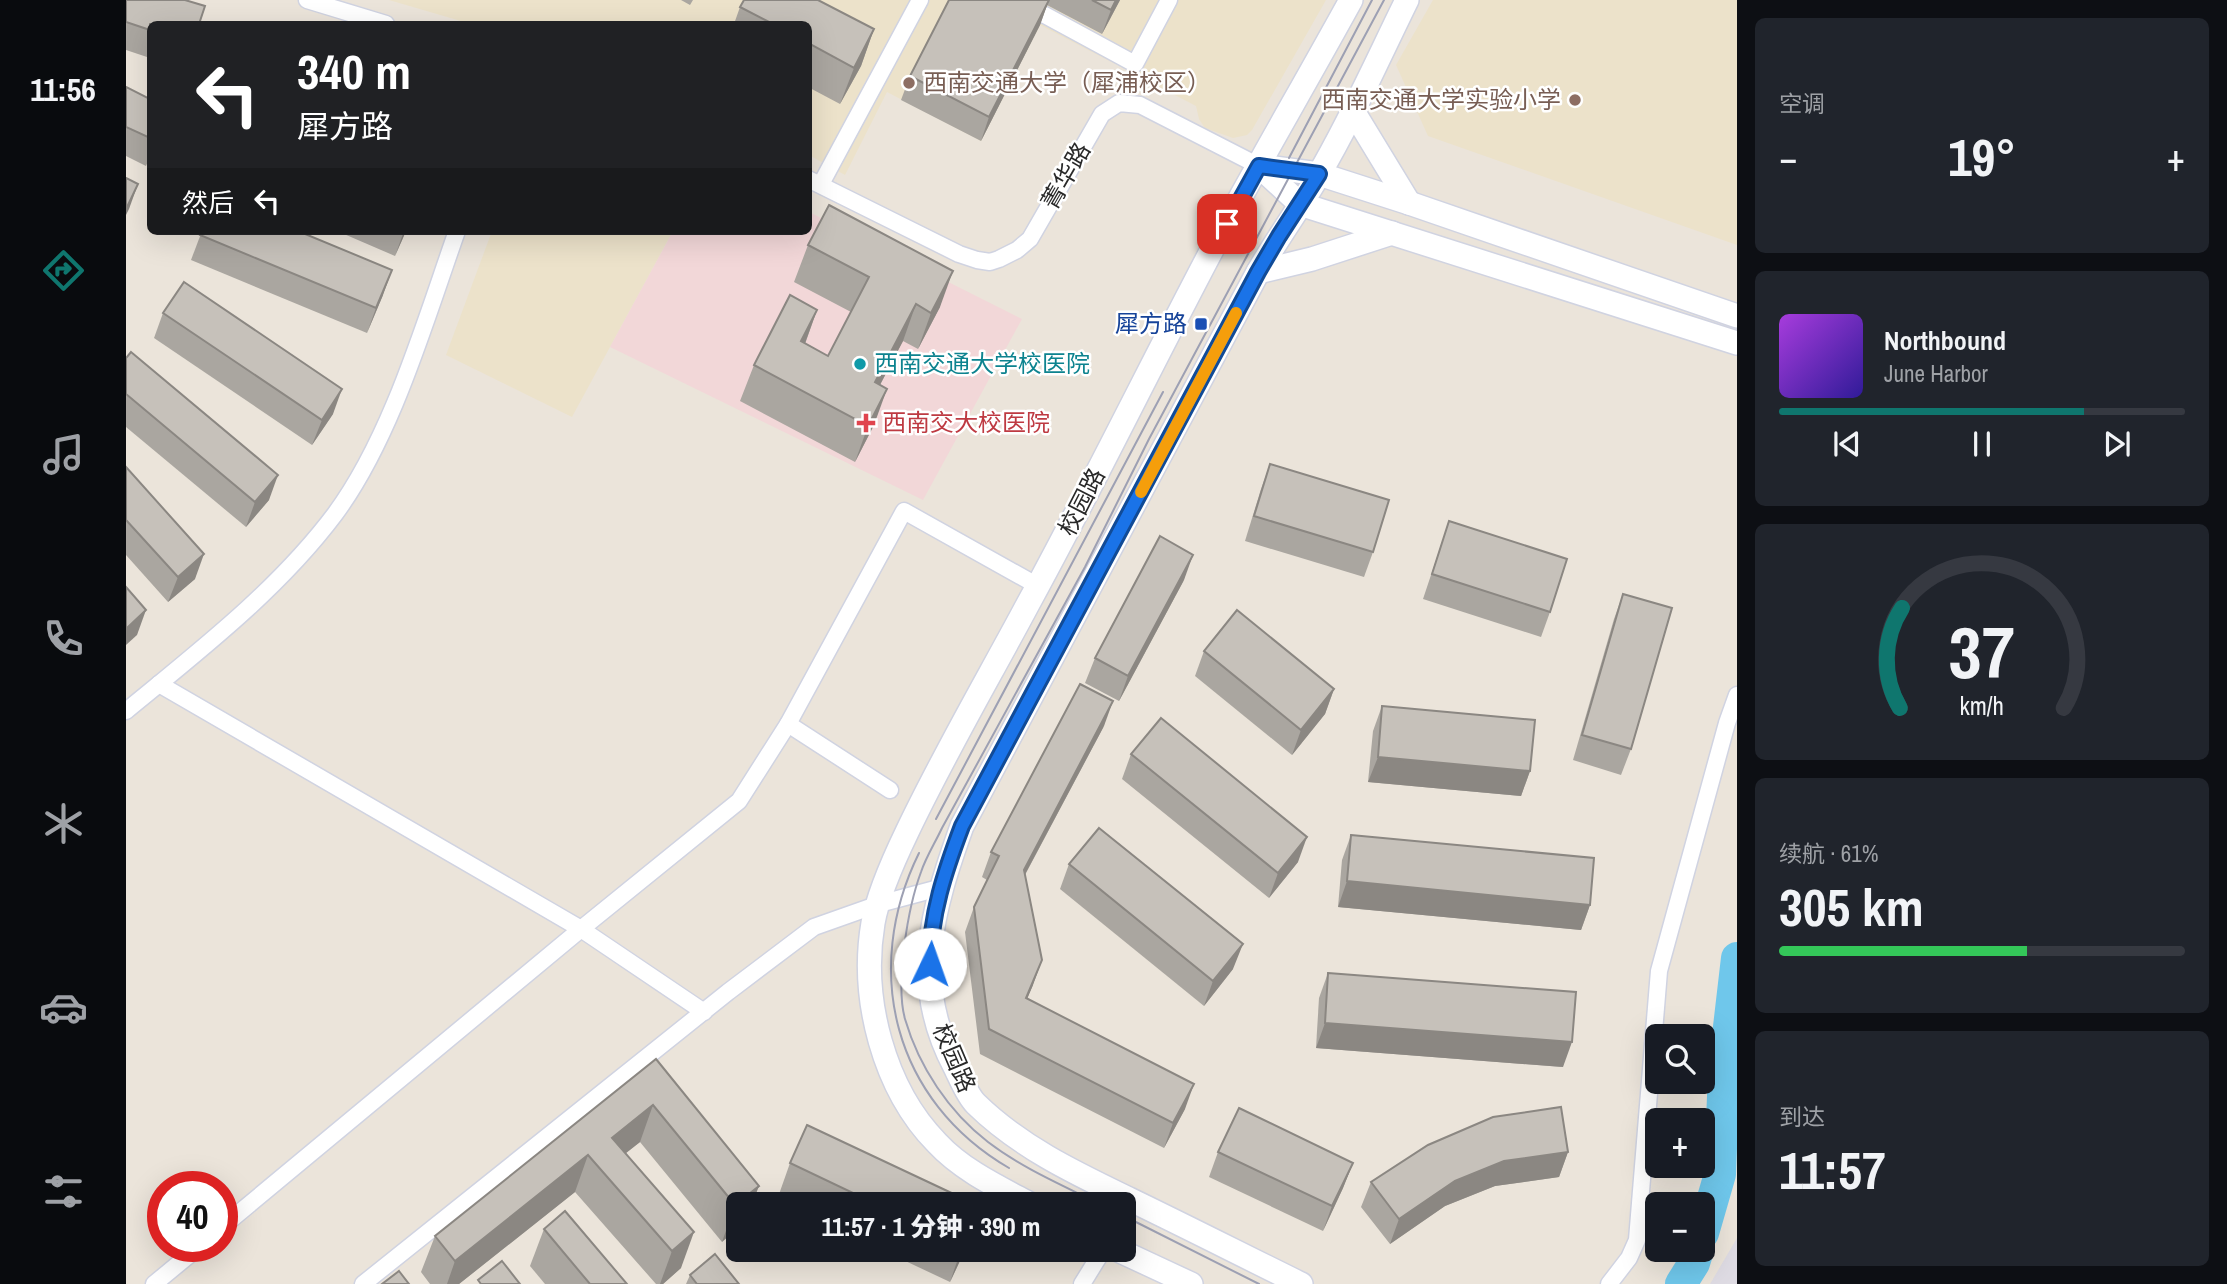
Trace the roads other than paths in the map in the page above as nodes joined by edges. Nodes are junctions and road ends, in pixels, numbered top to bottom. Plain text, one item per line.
1 (307, 0) edge
2 (920, 0) edge
3 (1017, 0) edge
4 (1169, 0) edge
5 (1351, 0) edge
6 (1407, 0) edge
7 (354, 6) edge
8 (1048, 7) edge
9 (381, 21) edge
10 (1353, 111) junction
11 (1259, 166) junction
12 (1319, 174) junction
13 (815, 182) edge
14 (1409, 203) junction
15 (1300, 204) junction
16 (1392, 233) junction
17 (456, 235) edge
18 (1258, 272) junction
19 (1737, 316) edge
20 (1737, 342) edge
21 (1038, 586) junction
22 (159, 684) junction
23 (1737, 695) edge
24 (126, 711) edge
25 (788, 724) junction
26 (890, 790) dead end
27 (940, 888) junction
28 (879, 904) junction
29 (581, 929) junction
30 (705, 1012) junction
31 (1007, 1192) edge
32 (1105, 1192) edge
33 (1136, 1210) edge
34 (238, 1214) edge
35 (1136, 1258) edge
36 (181, 1262) edge
37 (1096, 1262) edge
38 (154, 1284) edge
39 (363, 1284) edge
40 (1082, 1284) edge
41 (1191, 1284) edge
42 (1301, 1284) edge
43 (1609, 1284) edge

1 - 7 street
2 - 13 street
3 - 8 street
4 - 8 street
5 - 11 street, 校园路
6 - 10 street, 校园路
7 - 9 street
10 - 12 street, 校园路
10 - 14 street
11 - 12 street
11 - 13 street, 菁华路
11 - 15 street
11 - 21 street, 校园路
12 - 14 street
12 - 15 street, 校园路
14 - 19 street
15 - 16 street
15 - 18 street, 校园路
16 - 18 street
16 - 20 street
17 - 22 street
18 - 27 street, 校园路
21 - 25 street
21 - 28 street, 校园路
22 - 24 street
22 - 29 street
23 - 43 street
25 - 26 street
25 - 29 street
27 - 28 street
27 - 32 street, 校园路
28 - 30 street
28 - 31 street, 校园路
29 - 30 street
29 - 34 street
30 - 39 street
33 - 42 street, 校园路
35 - 41 street
36 - 38 street
37 - 40 street

